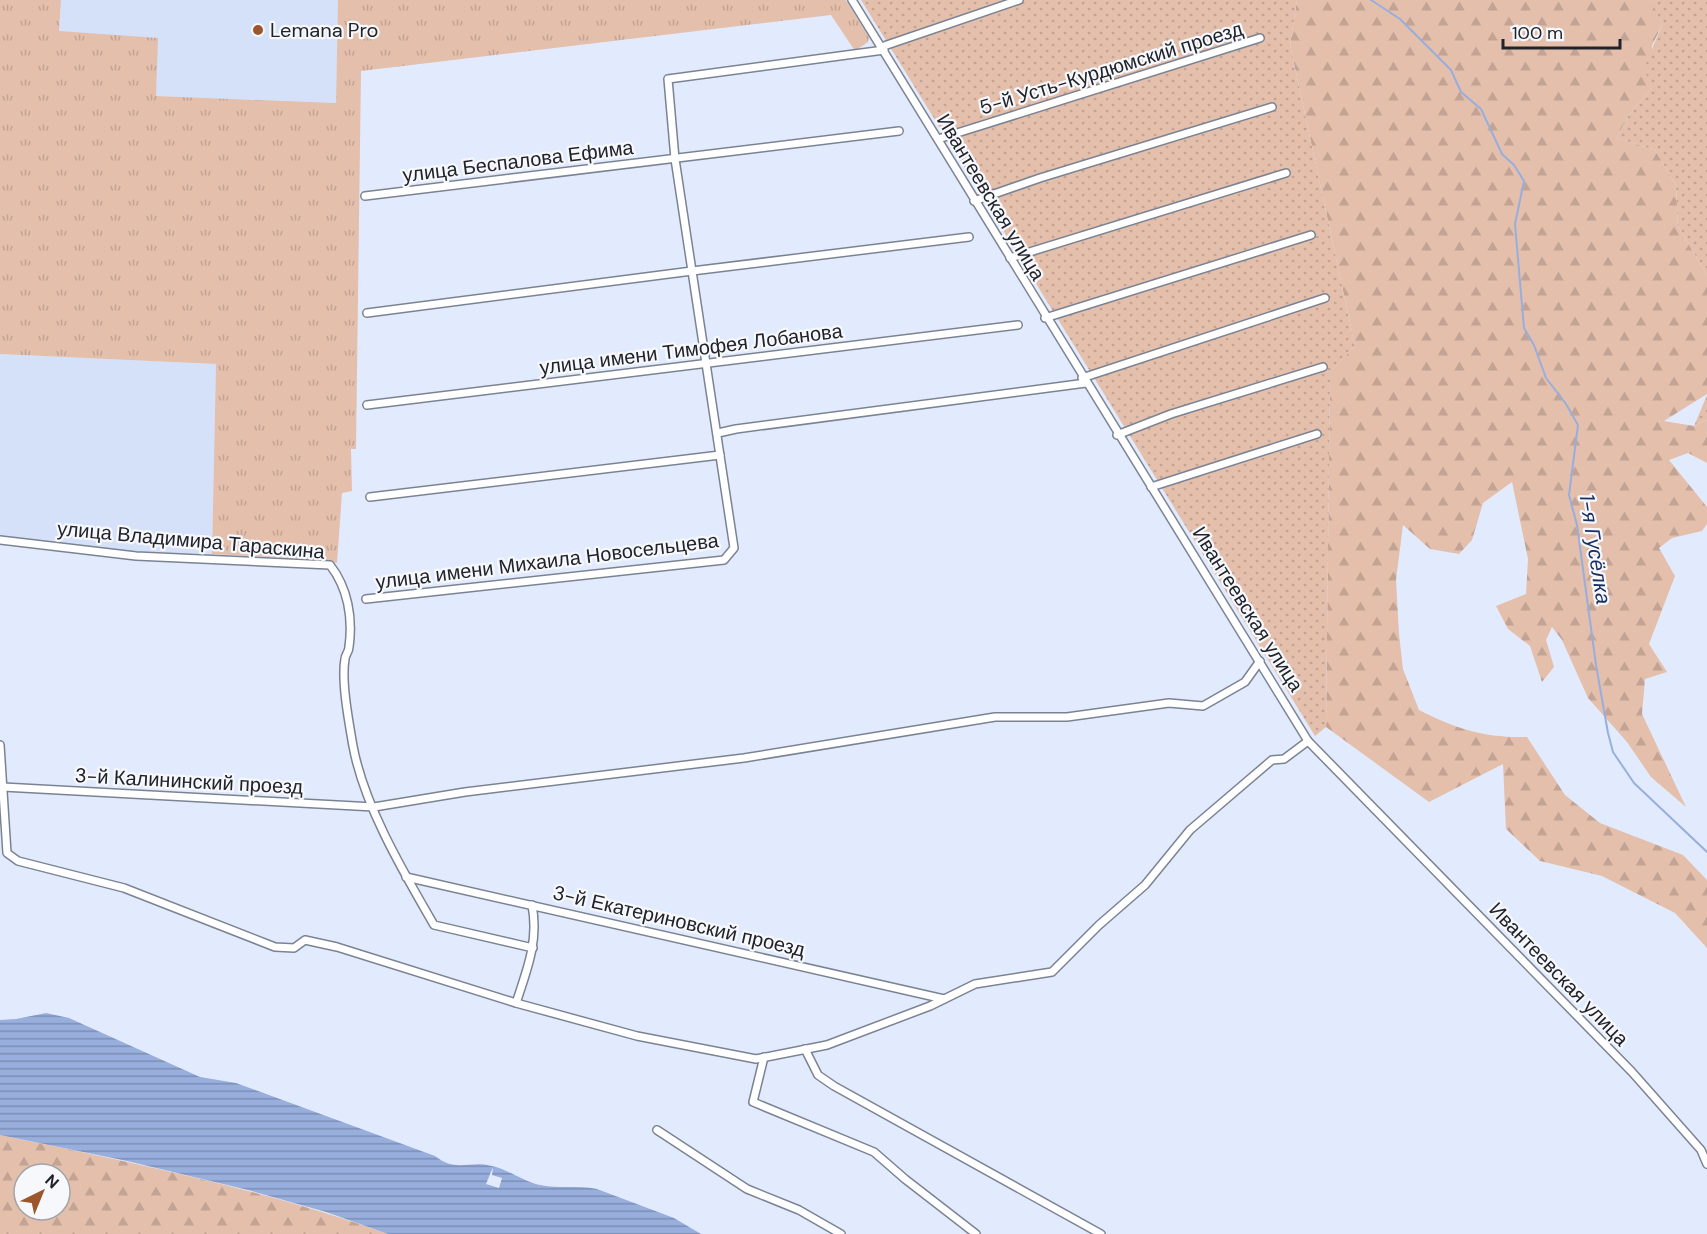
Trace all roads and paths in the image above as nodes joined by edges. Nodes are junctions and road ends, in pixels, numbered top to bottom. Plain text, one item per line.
1 (852, 0) edge
2 (1019, 0) edge
3 (1260, 38) dead end
4 (882, 48) junction
5 (1272, 107) dead end
6 (899, 131) dead end
7 (938, 139) junction
8 (675, 159) junction
9 (1286, 173) dead end
10 (365, 196) dead end
11 (974, 201) junction
12 (1311, 235) dead end
13 (969, 237) dead end
14 (1010, 258) junction
15 (692, 271) junction
16 (1325, 298) dead end
17 (367, 313) dead end
18 (1045, 318) junction
19 (1018, 325) dead end
20 (704, 363) junction
21 (1323, 367) dead end
22 (1084, 380) junction
23 (367, 405) dead end
24 (718, 434) junction
25 (1317, 434) dead end
26 (1118, 435) junction
27 (720, 455) junction
28 (1151, 487) junction
29 (370, 497) dead end
30 (0, 540) edge
31 (366, 599) dead end
32 (1260, 661) junction
33 (1308, 741) junction
34 (0, 745) edge
35 (3, 788) junction
36 (374, 807) junction
37 (406, 877) junction
38 (532, 905) junction
39 (533, 948) junction
40 (944, 999) junction
41 (516, 1003) junction
42 (805, 1049) junction
43 (764, 1057) junction
44 (657, 1130) dead end
45 (1707, 1164) edge
46 (841, 1234) edge
47 (976, 1234) edge
48 (1101, 1234) edge

1 - 4 street, Ивантеевская улица
2 - 4 street
3 - 7 street, 5-й Усть-Курдюмский проезд
4 - 7 street, Ивантеевская улица
4 - 8 street
5 - 11 street
6 - 8 street, улица Беспалова Ефима
7 - 11 street, Ивантеевская улица
8 - 10 street, улица Беспалова Ефима
8 - 15 street
9 - 14 street
11 - 14 street, Ивантеевская улица
12 - 18 street
13 - 15 street
14 - 18 street, Ивантеевская улица
15 - 17 street
15 - 20 street
16 - 22 street
18 - 22 street, Ивантеевская улица
19 - 20 street, улица имени Тимофея Лобанова
20 - 23 street, улица имени Тимофея Лобанова
20 - 24 street
21 - 26 street
22 - 24 street
22 - 26 street, Ивантеевская улица
24 - 27 street
25 - 28 street
26 - 28 street, Ивантеевская улица
27 - 29 street
27 - 31 street, улица имени Михаила Новосельцева
28 - 32 street, Ивантеевская улица
30 - 36 street, улица Владимира Тараскина
32 - 33 street, Ивантеевская улица
32 - 36 street, 3-й Калининский проезд
33 - 40 street
33 - 45 street, Ивантеевская улица
34 - 35 street
35 - 36 street, 3-й Калининский проезд
35 - 41 street
36 - 37 street, улица Владимира Тараскина
37 - 38 street, 3-й Екатериновский проезд
37 - 39 street, улица Владимира Тараскина
38 - 39 street
38 - 40 street, 3-й Екатериновский проезд
39 - 41 street
40 - 42 street
41 - 43 street
42 - 43 street
42 - 48 street
43 - 47 street
44 - 46 street

